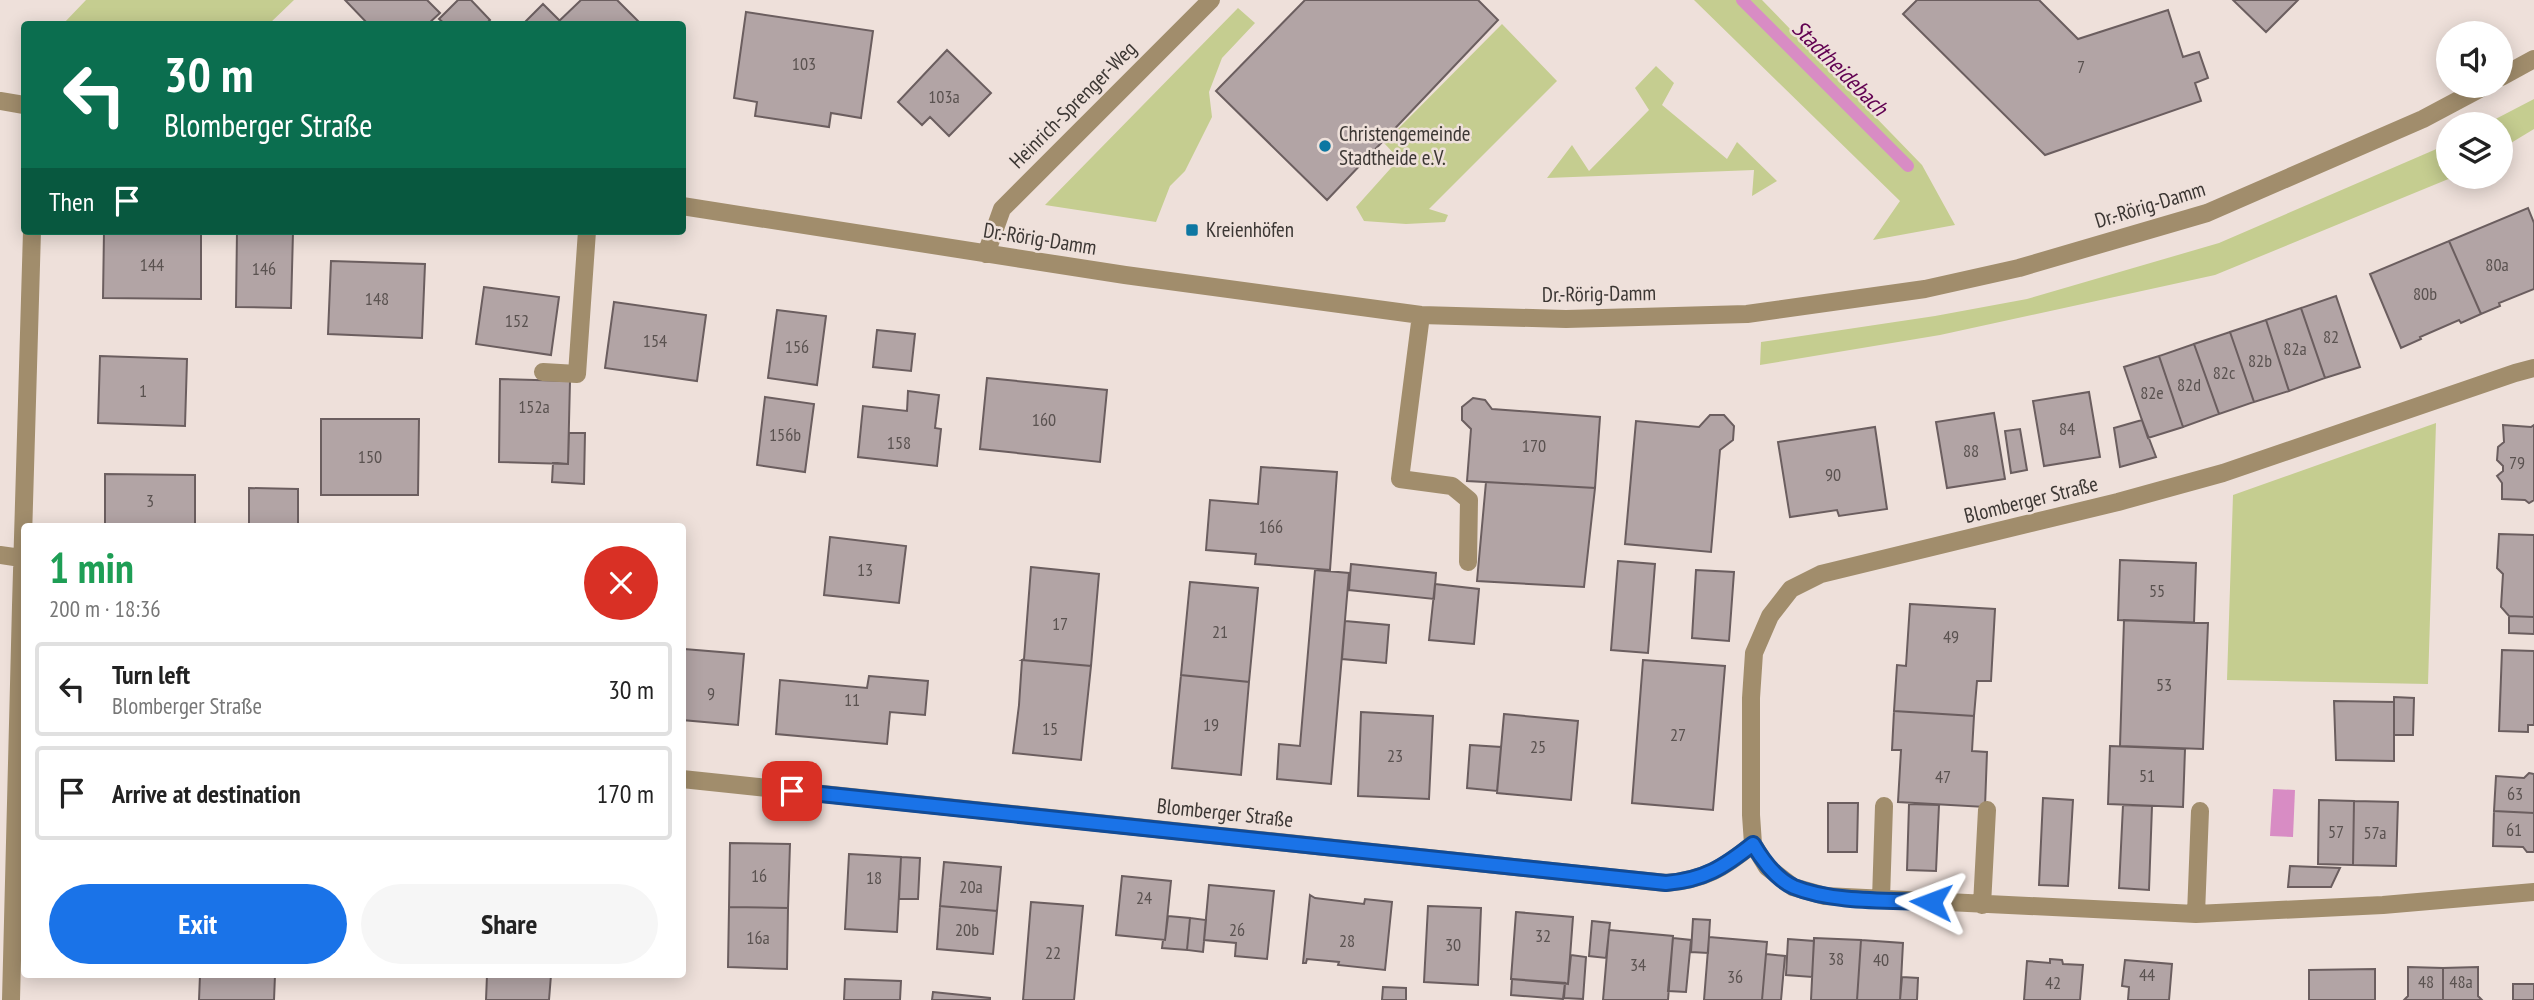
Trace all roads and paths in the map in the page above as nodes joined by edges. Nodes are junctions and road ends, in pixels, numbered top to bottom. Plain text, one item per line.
1 (1211, 0) edge
2 (2534, 59) edge
3 (2513, 70) edge
4 (2462, 98) edge
5 (0, 101) edge
6 (21, 104) edge
7 (686, 207) edge
8 (32, 235) edge
9 (587, 235) edge
10 (986, 254) junction
11 (1420, 315) junction
12 (2534, 368) edge
13 (542, 372) dead end
14 (22, 523) edge
15 (0, 555) edge
16 (21, 558) edge
17 (1468, 562) dead end
18 (21, 735) edge
19 (686, 779) edge
20 (1884, 806) dead end
21 (1987, 810) dead end
22 (2200, 811) dead end
23 (1753, 844) junction
24 (2534, 892) edge
25 (1881, 899) junction
26 (1982, 905) junction
27 (2196, 914) junction
28 (11, 1000) edge

1 - 10 street, Heinrich-Sprenger-Weg
2 - 3 street
4 - 11 street, Dr.-Rörig-Damm
5 - 6 street
7 - 10 street, Dr.-Rörig-Damm
8 - 14 street
9 - 13 street
10 - 11 street, Dr.-Rörig-Damm
11 - 17 street
12 - 23 street, Blomberger Straße
15 - 16 street
18 - 28 street
19 - 23 street, Blomberger Straße
20 - 25 street
21 - 26 street
22 - 27 street
23 - 25 street
24 - 27 street
25 - 26 street
26 - 27 street

